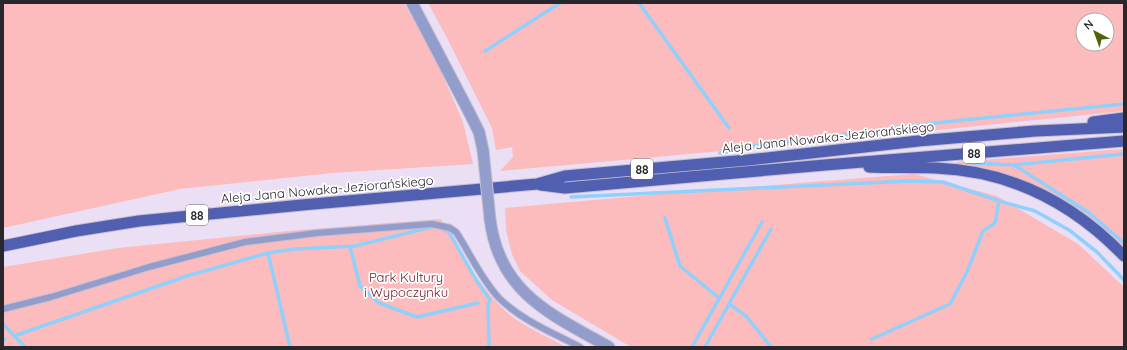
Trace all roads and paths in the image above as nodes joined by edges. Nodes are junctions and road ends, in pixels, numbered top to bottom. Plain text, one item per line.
1 (412, 3) edge
2 (1124, 118) edge
3 (1124, 127) edge
4 (1035, 131) junction
5 (1124, 141) edge
6 (825, 165) junction
7 (537, 184) junction
8 (3, 246) edge
9 (1124, 256) edge
10 (3, 309) edge
11 (580, 347) edge
12 (610, 347) edge

1 - 12 street, bridge
2 - 4 main road
3 - 4 main road, Aleja Jana Nowaka-Jeziorańskiego / 88
4 - 7 main road, Aleja Jana Nowaka-Jeziorańskiego / 88
5 - 6 main road, Aleja Jana Nowaka-Jeziorańskiego / 88
6 - 7 main road, Aleja Jana Nowaka-Jeziorańskiego / 88
6 - 9 main road
7 - 8 main road, Aleja Jana Nowaka-Jeziorańskiego / 88
10 - 11 lane

